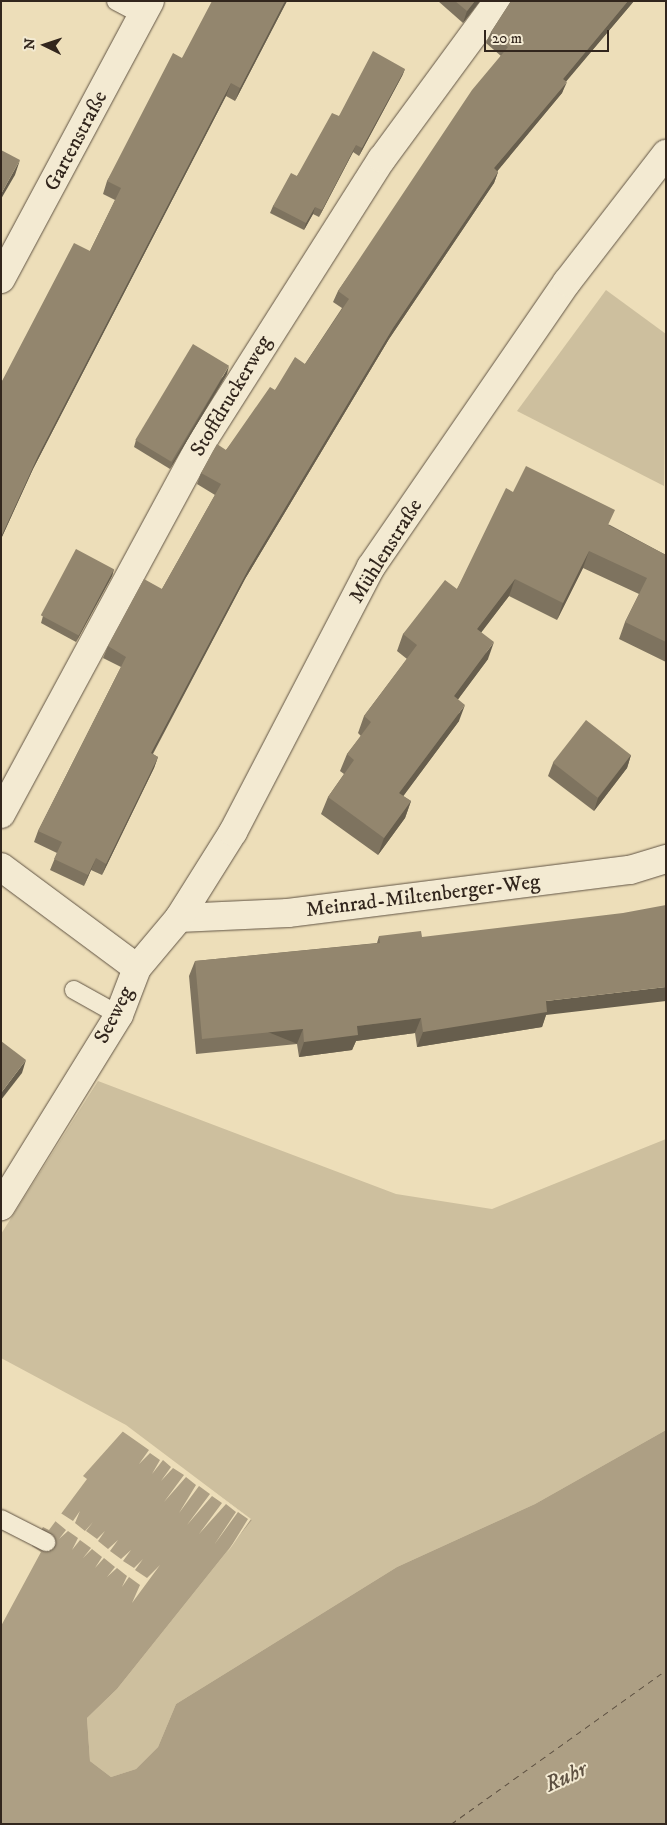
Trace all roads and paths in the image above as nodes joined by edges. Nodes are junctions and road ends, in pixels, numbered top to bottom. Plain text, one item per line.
1 (116, 1) edge
2 (498, 1) edge
3 (146, 8) edge
4 (666, 154) edge
5 (1, 279) edge
6 (1, 814) edge
7 (666, 859) edge
8 (1, 867) edge
9 (179, 918) junction
10 (137, 968) junction
11 (74, 990) dead end
12 (119, 1015) junction
13 (1, 1206) edge
14 (1, 1519) edge
15 (46, 1542) dead end

1 - 3 lane
2 - 6 street, Stoffdruckerweg
3 - 5 street, Gartenstraße
4 - 9 street, Mühlenstraße
7 - 9 street, Meinrad-Miltenberger-Weg
8 - 10 street, Seeweg
9 - 10 street, Mühlenstraße
10 - 12 street, Seeweg
11 - 12 lane
12 - 13 street, Seeweg
14 - 15 lane

